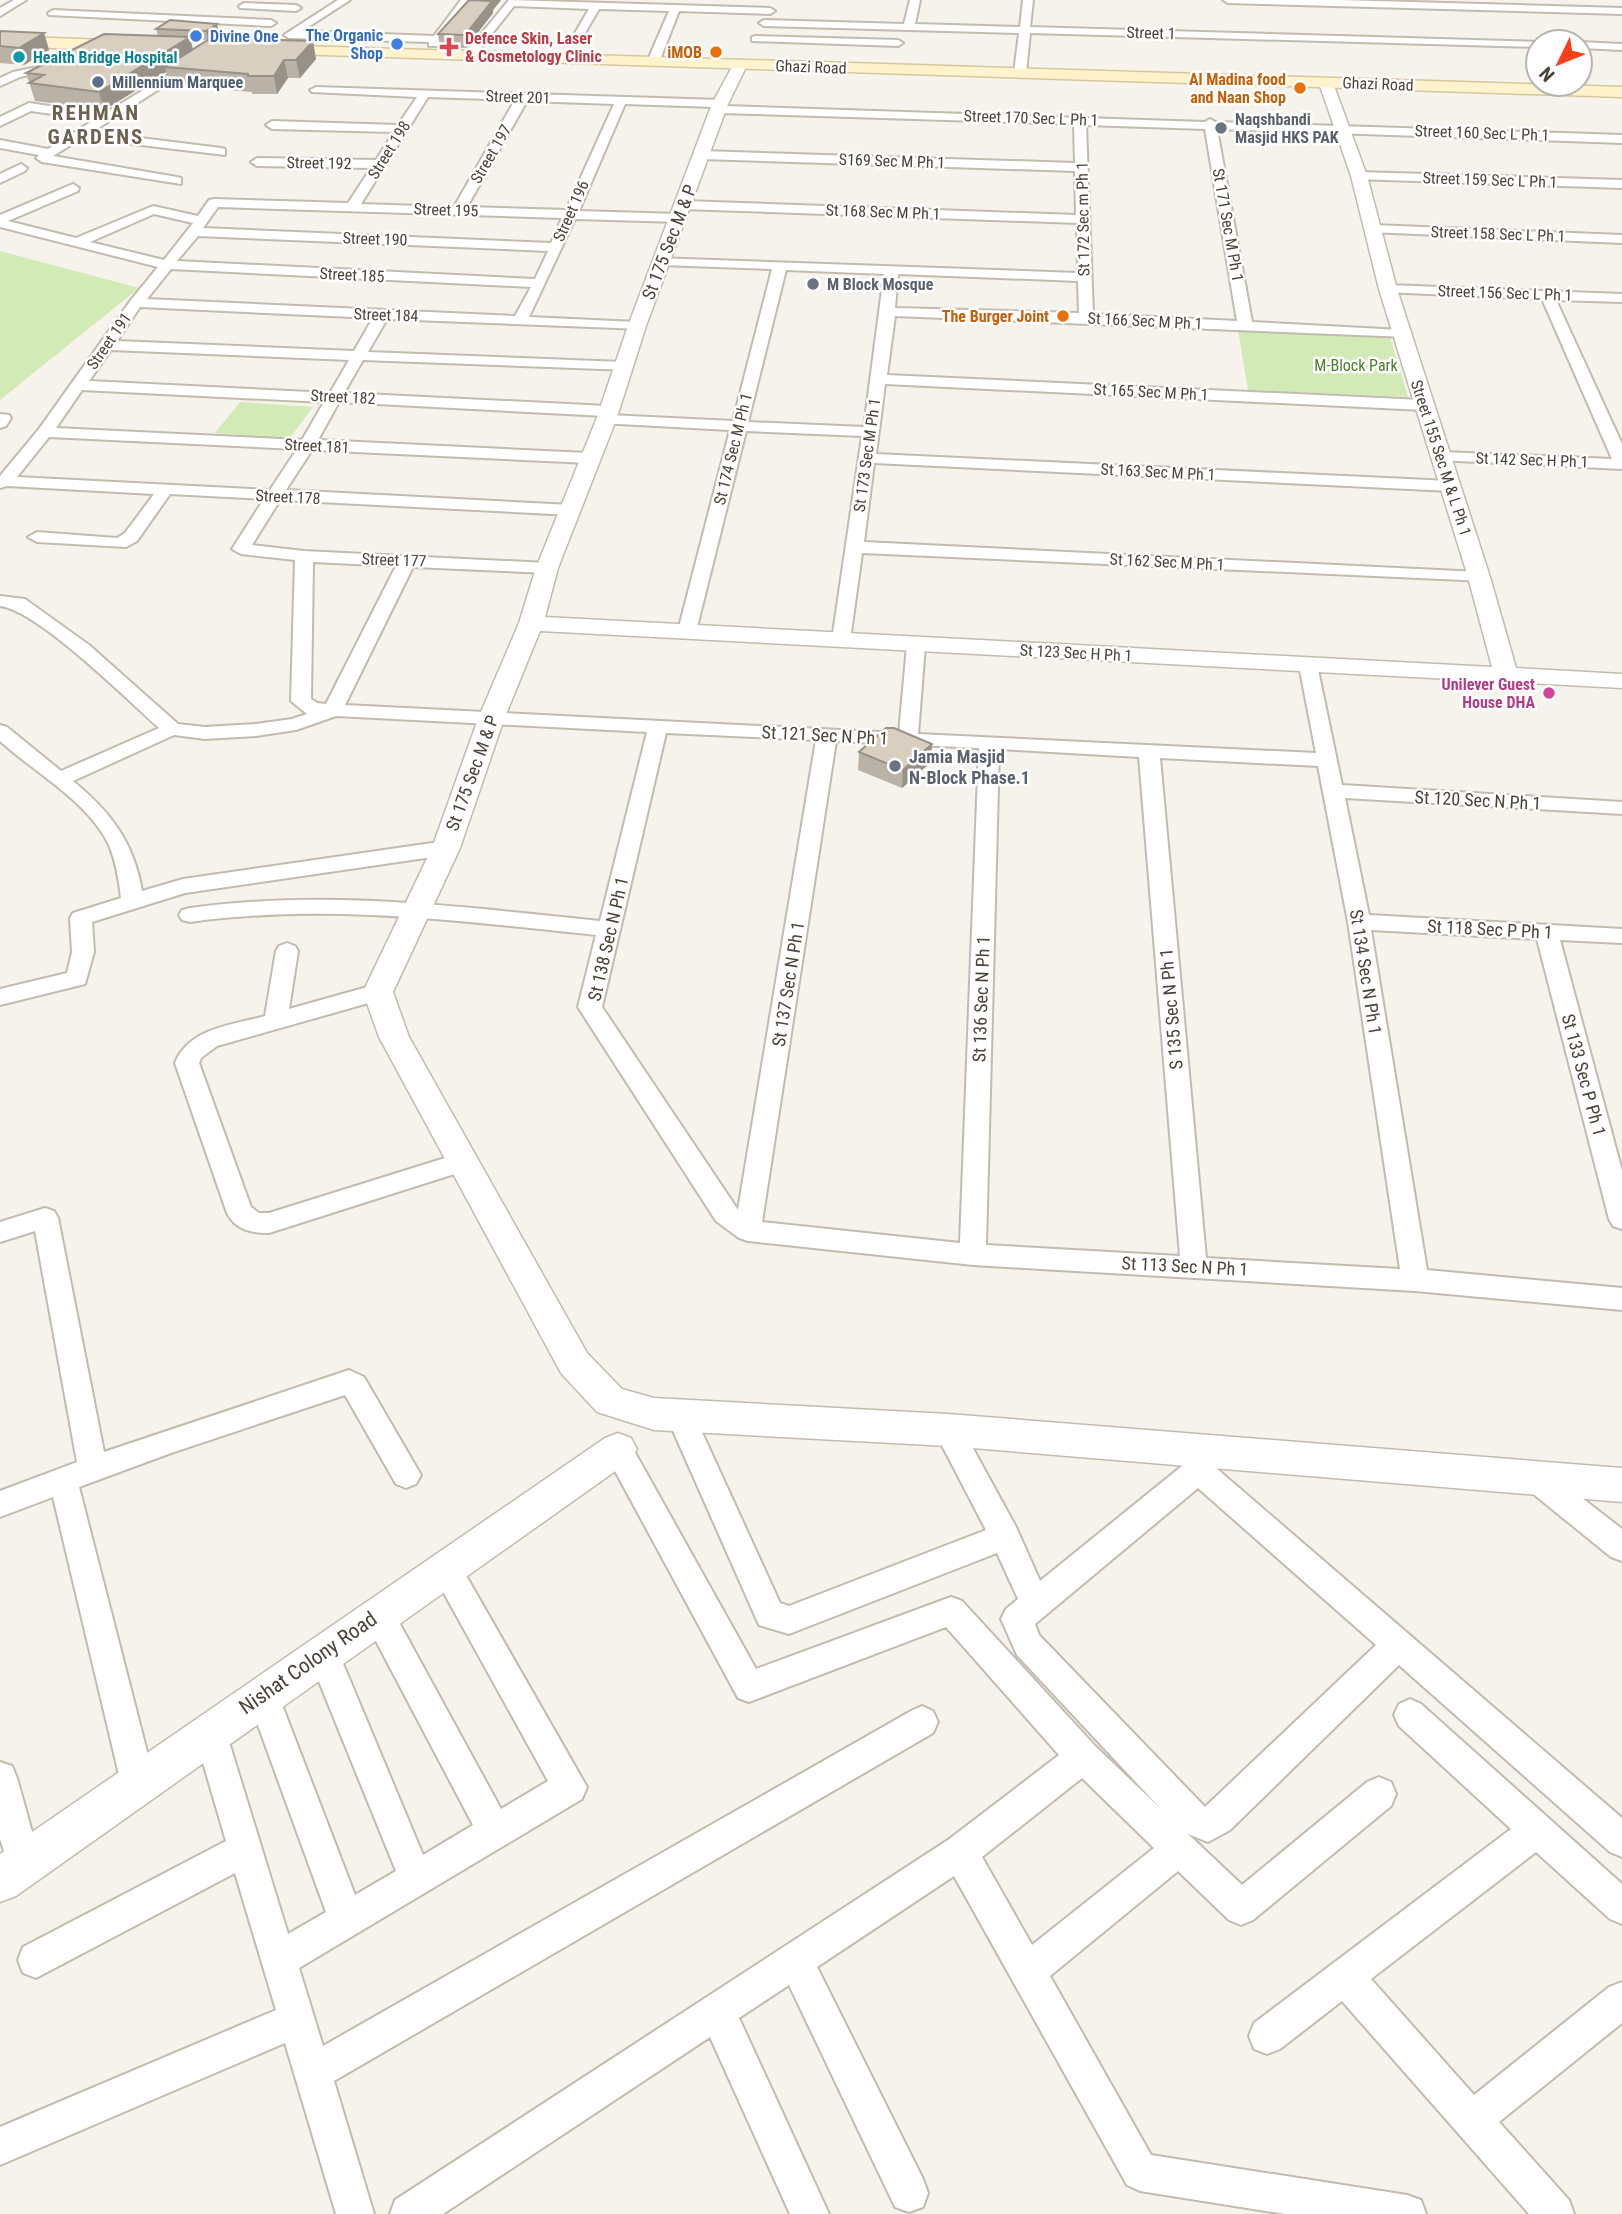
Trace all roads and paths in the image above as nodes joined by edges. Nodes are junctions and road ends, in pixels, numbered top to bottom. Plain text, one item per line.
1 (22, 0) edge
2 (260, 0) edge
3 (310, 0) edge
4 (345, 0) edge
5 (466, 0) edge
6 (915, 0) edge
7 (1028, 0) edge
8 (1228, 0) edge
9 (116, 1) edge
10 (513, 2) edge
11 (1348, 2) edge
12 (233, 6) dead end
13 (247, 6) junction
14 (772, 6) edge
15 (595, 7) junction
16 (296, 8) junction
17 (675, 9) junction
18 (1622, 11) edge
19 (0, 13) edge
20 (53, 13) dead end
21 (98, 15) junction
22 (1352, 15) dead end
23 (271, 23) junction
24 (764, 23) junction
25 (909, 26) junction
26 (1356, 27) dead end
27 (1027, 29) junction
28 (289, 34) junction
29 (437, 39) junction
30 (756, 39) junction
31 (1360, 39) junction
32 (576, 40) dead end
33 (0, 41) edge
34 (905, 43) dead end
35 (1524, 44) edge
36 (256, 46) junction
37 (1594, 46) edge
38 (149, 47) edge
39 (1622, 47) edge
40 (187, 48) edge
41 (211, 50) joint
42 (90, 55) junction
43 (426, 55) junction
44 (467, 57) junction
45 (653, 62) junction
46 (742, 65) junction
47 (1020, 73) junction
48 (1326, 82) junction
49 (0, 83) edge
50 (316, 90) dead end
51 (1622, 92) edge
52 (425, 93) junction
53 (523, 97) junction
54 (621, 101) junction
55 (720, 106) junction
56 (106, 118) junction
57 (1080, 120) junction
58 (0, 122) edge
59 (1210, 123) junction
60 (272, 125) dead end
61 (1342, 128) junction
62 (402, 129) junction
63 (80, 134) junction
64 (1622, 139) edge
65 (0, 145) edge
66 (221, 152) dead end
67 (50, 153) junction
68 (702, 155) junction
69 (257, 162) dead end
70 (380, 164) junction
71 (1082, 167) junction
72 (21, 168) dead end
73 (1359, 176) junction
74 (0, 178) edge
75 (177, 181) dead end
76 (1622, 184) edge
77 (73, 188) dead end
78 (214, 203) joint
79 (353, 206) junction
80 (458, 211) junction
81 (681, 211) junction
82 (569, 215) junction
83 (1083, 219) junction
84 (0, 222) edge
85 (393, 224) junction
86 (197, 226) junction
87 (1374, 229) junction
88 (1622, 239) edge
89 (76, 243) junction
90 (556, 247) junction
91 (662, 261) junction
92 (165, 265) junction
93 (780, 266) junction
94 (891, 270) junction
95 (1084, 276) junction
96 (540, 284) junction
97 (355, 285) junction
98 (1388, 289) junction
99 (1546, 295) junction
100 (1622, 298) edge
101 (136, 303) junction
102 (888, 312) junction
103 (340, 313) junction
104 (382, 315) junction
105 (1086, 318) junction
106 (520, 320) junction
107 (637, 326) junction
108 (1245, 326) junction
109 (1402, 334) junction
110 (108, 345) junction
111 (359, 355) junction
112 (623, 367) junction
113 (878, 379) junction
114 (79, 385) junction
115 (335, 396) junction
116 (1423, 405) junction
117 (607, 415) junction
118 (739, 426) junction
119 (45, 432) junction
120 (870, 432) junction
121 (307, 445) junction
122 (1442, 457) junction
123 (589, 458) junction
124 (867, 458) junction
125 (1622, 463) edge
126 (3, 482) edge
127 (1450, 486) junction
128 (165, 490) junction
129 (274, 497) junction
130 (571, 510) junction
131 (37, 537) dead end
132 (855, 547) junction
133 (304, 556) junction
134 (408, 560) junction
135 (547, 568) junction
136 (1479, 577) junction
137 (0, 601) edge
138 (531, 624) junction
139 (687, 631) junction
140 (841, 640) junction
141 (916, 646) junction
142 (1308, 665) junction
143 (1506, 674) junction
144 (1622, 681) edge
145 (332, 711) junction
146 (491, 719) junction
147 (658, 726) junction
148 (173, 729) junction
149 (0, 731) edge
150 (827, 736) junction
151 (908, 740) junction
152 (989, 743) junction
153 (1149, 751) junction
154 (1327, 761) junction
155 (59, 780) junction
156 (1333, 791) junction
157 (1622, 808) edge
158 (446, 848) junction
159 (133, 902) junction
160 (417, 910) junction
161 (190, 915) dead end
162 (1359, 922) junction
163 (610, 929) junction
164 (1546, 931) junction
165 (1622, 936) edge
166 (286, 951) dead end
167 (378, 992) junction
168 (0, 997) edge
169 (276, 1020) junction
170 (461, 1162) junction
171 (1622, 1219) edge
172 (748, 1231) junction
173 (0, 1232) edge
174 (973, 1255) junction
175 (1194, 1266) junction
176 (1415, 1280) junction
177 (1622, 1299) edge
178 (667, 1414) junction
179 (948, 1430) junction
180 (618, 1449) joint
181 (1194, 1459) junction
182 (93, 1469) junction
183 (406, 1475) dead end
184 (1535, 1479) junction
185 (63, 1480) junction
186 (1622, 1485) edge
187 (0, 1504) edge
188 (1006, 1536) junction
189 (1622, 1547) edge
190 (445, 1567) junction
191 (1035, 1603) junction
192 (378, 1614) junction
193 (1399, 1644) junction
194 (323, 1652) junction
195 (263, 1695) junction
196 (1409, 1714) dead end
197 (922, 1722) dead end
198 (210, 1732) junction
199 (1083, 1756) junction
200 (0, 1778) edge
201 (138, 1783) junction
202 (1379, 1794) dead end
203 (1537, 1830) junction
204 (495, 1832) junction
205 (1622, 1840) edge
206 (245, 1849) junction
207 (1180, 1849) junction
208 (960, 1852) junction
209 (12, 1872) edge
210 (416, 1878) junction
211 (1622, 1907) edge
212 (347, 1920) junction
213 (36, 1960) dead end
214 (278, 1960) junction
215 (795, 1960) junction
216 (1027, 1972) junction
217 (1345, 1977) junction
218 (1622, 2000) edge
219 (717, 2012) junction
220 (296, 2020) junction
221 (1267, 2036) dead end
222 (312, 2073) junction
223 (1472, 2120) junction
224 (0, 2146) edge
225 (909, 2193) dead end
226 (355, 2214) edge
227 (409, 2214) edge
228 (810, 2214) edge
229 (1407, 2214) edge
230 (1555, 2214) edge

1 - 19 street
2 - 13 street
3 - 16 street
4 - 28 street
5 - 29 street
6 - 25 street
7 - 27 street
8 - 11 street
9 - 21 street
10 - 15 street
10 - 44 street
11 - 18 street
11 - 22 street
12 - 13 street
13 - 16 street
14 - 17 street
14 - 24 street
15 - 17 street
15 - 32 street
16 - 23 street
17 - 45 street
20 - 21 street
21 - 23 street
23 - 36 street
24 - 25 street, Street 1
24 - 30 street
25 - 27 street, Street 1
26 - 31 street
27 - 31 street, Street 1
27 - 47 street
28 - 29 street
28 - 36 street
29 - 43 street
30 - 34 street
30 - 46 street
31 - 35 street, Street 1
33 - 42 main road
36 - 43 main road, Ghazi Road
37 - 39 street
38 - 42 main road
40 - 41 main road
41 - 56 street
42 - 49 street
43 - 44 main road, Ghazi Road
44 - 45 main road, Ghazi Road
45 - 46 main road, Ghazi Road
46 - 47 main road, Ghazi Road
46 - 55 street, St 175 Sec M & P
47 - 48 main road, Ghazi Road
48 - 51 main road, Ghazi Road
48 - 61 street, Street 155 Sec M & L Ph 1
50 - 52 street, Street 201
52 - 53 street, Street 201
52 - 62 street, Street 198
53 - 54 street, Street 201
53 - 80 street, Street 197
54 - 55 street, Street 201
54 - 82 street, Street 196
55 - 57 street, Street 170 Sec L Ph 1
55 - 68 street, St 175 Sec M & P
56 - 58 street
56 - 63 street
57 - 59 street, Street 170 Sec L Ph 1
57 - 71 street, St 172 Sec m Ph 1
59 - 61 street, Street 170 Sec L Ph 1
59 - 108 street, St 171 Sec M Ph 1
60 - 62 street
61 - 64 street, Street 160 Sec L Ph 1
61 - 73 street, Street 155 Sec M & L Ph 1
62 - 70 street, Street 198
63 - 66 street
63 - 67 street
65 - 67 street
67 - 75 street
68 - 71 street, S169 Sec M Ph 1
68 - 81 street, St 175 Sec M & P
69 - 70 street, Street 192
70 - 79 street, Street 198
71 - 83 street, St 172 Sec m Ph 1
72 - 74 street
73 - 76 street, Street 159 Sec L Ph 1
73 - 87 street, Street 155 Sec M & L Ph 1
77 - 84 street
78 - 79 street, Street 195
78 - 86 street, Street 191
79 - 85 street, Street 195
80 - 82 street, Street 195
80 - 85 street, Street 195
81 - 82 street, Street 195
81 - 83 street, St 168 Sec M Ph 1
81 - 91 street, St 175 Sec M & P
82 - 90 street, Street 196
83 - 95 street, St 172 Sec m Ph 1
84 - 89 street, Street 185
85 - 86 street, Street 190
85 - 90 street, Street 190
85 - 97 street
86 - 89 street, Street 190
86 - 92 street, Street 191
87 - 88 street, Street 158 Sec L Ph 1
87 - 98 street, Street 155 Sec M & L Ph 1
89 - 92 street, Street 185
90 - 96 street, Street 196
91 - 93 street
91 - 107 street, St 175 Sec M & P
92 - 97 street, Street 185
92 - 101 street, Street 191
93 - 94 street
93 - 118 street, St 174 Sec M Ph 1
94 - 95 street
94 - 102 street, St 173 Sec M Ph 1
95 - 105 street, St 172 Sec m Ph 1
96 - 97 street, Street 185
96 - 106 street, Street 196
97 - 103 street
98 - 99 street, Street 156 Sec L Ph 1
98 - 109 street, Street 155 Sec M & L Ph 1
99 - 100 street, Street 156 Sec L Ph 1
99 - 125 street
101 - 103 street, Street 184
101 - 110 street, Street 191
102 - 105 street, St 166 Sec M Ph 1
102 - 113 street, St 173 Sec M Ph 1
103 - 104 street, Street 184
104 - 106 street, Street 184
104 - 111 street
105 - 108 street, St 166 Sec M Ph 1
106 - 107 street, Street 184
107 - 112 street, St 175 Sec M & P
108 - 109 street, St 166 Sec M Ph 1
109 - 116 street, Street 155 Sec M & L Ph 1
110 - 111 street
110 - 114 street, Street 191
111 - 112 street
111 - 115 street
112 - 117 street, St 175 Sec M & P
113 - 116 street, St 165 Sec M Ph 1
113 - 120 street, St 173 Sec M Ph 1
114 - 115 street, Street 182
114 - 119 street, Street 191
115 - 117 street, Street 182
115 - 121 street
116 - 122 street, Street 155 Sec M & L Ph 1
117 - 118 street, Street 182
117 - 123 street, St 175 Sec M & P
118 - 120 street, Street 182
118 - 139 street, St 174 Sec M Ph 1
119 - 121 street, Street 181
119 - 126 street, Street 191
120 - 124 street, St 173 Sec M Ph 1
121 - 123 street, Street 181
121 - 129 street
122 - 125 street, St 142 Sec H Ph 1
122 - 127 street, Street 155 Sec M & L Ph 1
123 - 130 street, St 175 Sec M & P
124 - 127 street, St 163 Sec M Ph 1
124 - 132 street, St 173 Sec M Ph 1
126 - 128 street, Street 178
127 - 136 street, Street 155 Sec M & L Ph 1
128 - 129 street, Street 178
128 - 131 street
129 - 130 street, Street 178
129 - 133 street, Street 177
130 - 135 street, St 175 Sec M & P
132 - 136 street, St 162 Sec M Ph 1
132 - 140 street, St 173 Sec M Ph 1
133 - 134 street, Street 177
133 - 145 street
134 - 135 street, Street 177
134 - 145 street
135 - 138 street, St 175 Sec M & P
136 - 143 street, Street 155 Sec M & L Ph 1
137 - 148 street
138 - 139 street, St 123 Sec H Ph 1
138 - 146 street, St 175 Sec M & P
139 - 140 street, St 123 Sec H Ph 1
140 - 141 street, St 123 Sec H Ph 1
141 - 142 street, St 123 Sec H Ph 1
141 - 151 street
142 - 143 street, St 123 Sec H Ph 1
142 - 154 street, St 134 Sec N Ph 1
143 - 144 street, St 123 Sec H Ph 1
145 - 146 street, St 121 Sec N Ph 1
145 - 148 street
146 - 147 street, St 121 Sec N Ph 1
146 - 158 street, St 175 Sec M & P
147 - 150 street, St 121 Sec N Ph 1
147 - 163 street, St 138 Sec N Ph 1
148 - 155 street
149 - 155 street
150 - 151 street, St 121 Sec N Ph 1
150 - 172 street, St 137 Sec N Ph 1
151 - 152 street, St 121 Sec N Ph 1
152 - 153 street, St 121 Sec N Ph 1
152 - 174 street, St 136 Sec N Ph 1
153 - 154 street, St 121 Sec N Ph 1
153 - 175 street, S 135 Sec N Ph 1
154 - 156 street, St 134 Sec N Ph 1
155 - 159 street
156 - 157 street, St 120 Sec N Ph 1
156 - 162 street, St 134 Sec N Ph 1
158 - 159 street
158 - 160 street, St 175 Sec M & P
159 - 168 street
160 - 161 street
160 - 163 street
160 - 167 street, St 175 Sec M & P
162 - 164 street, St 118 Sec P Ph 1
162 - 176 street, St 134 Sec N Ph 1
163 - 172 street, St 138 Sec N Ph 1
164 - 165 street, St 118 Sec P Ph 1
164 - 171 street, St 133 Sec P Ph 1
166 - 169 street
167 - 169 street
167 - 170 street
169 - 170 street
170 - 178 street
172 - 174 street, St 113 Sec N Ph 1
173 - 182 street
174 - 175 street, St 113 Sec N Ph 1
175 - 176 street, St 113 Sec N Ph 1
176 - 177 street, St 113 Sec N Ph 1
178 - 179 street
178 - 188 street
179 - 181 street
179 - 188 street
180 - 190 street, Nishat Colony Road
180 - 199 street
181 - 184 street
181 - 191 street
181 - 193 street
182 - 183 street
182 - 185 street
184 - 186 street
184 - 189 street
185 - 187 street
185 - 201 street
188 - 191 street
190 - 192 street, Nishat Colony Road
190 - 204 street
191 - 193 street
192 - 194 street, Nishat Colony Road
192 - 204 street
193 - 205 street
194 - 195 street, Nishat Colony Road
194 - 210 street
195 - 198 street, Nishat Colony Road
195 - 212 street
196 - 203 street
197 - 222 street
198 - 201 street, Nishat Colony Road
198 - 206 street
199 - 207 street
199 - 208 street
200 - 209 street
201 - 209 street, Nishat Colony Road
202 - 207 street
203 - 211 street
203 - 217 street
204 - 210 street
206 - 213 street
206 - 214 street
207 - 216 street
208 - 215 street
208 - 216 street
210 - 212 street
212 - 214 street
214 - 220 street
215 - 219 street
215 - 225 street
216 - 229 street
217 - 221 street
217 - 223 street
218 - 223 street
219 - 227 street
219 - 228 street
220 - 222 street
220 - 224 street
222 - 226 street
223 - 230 street

